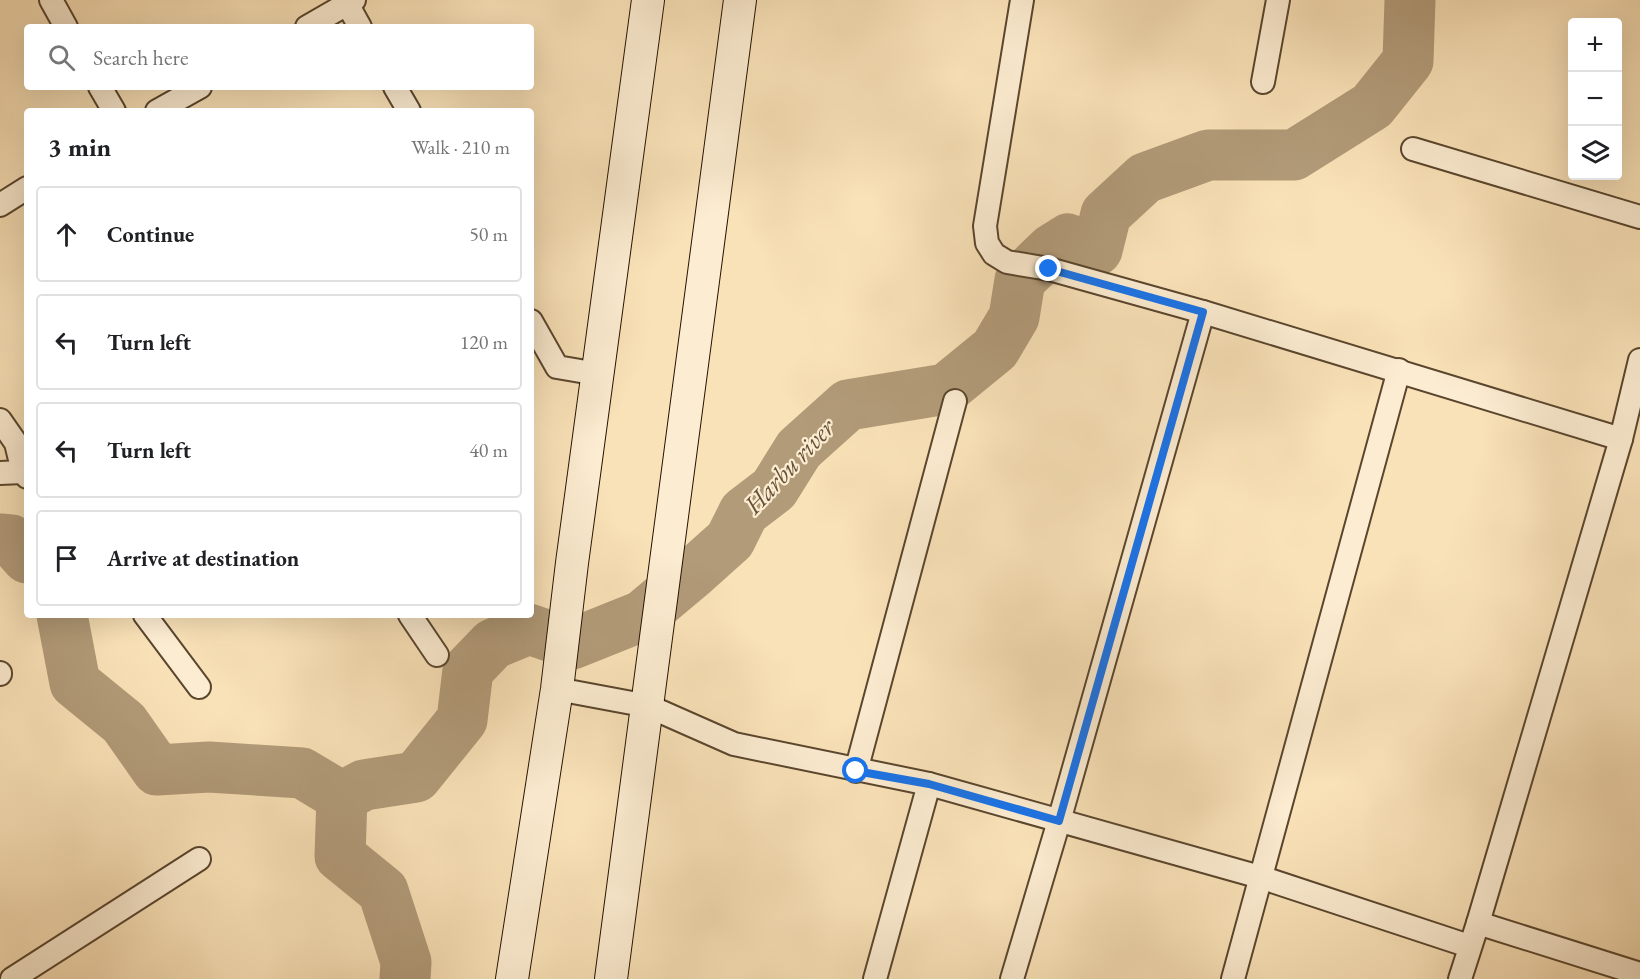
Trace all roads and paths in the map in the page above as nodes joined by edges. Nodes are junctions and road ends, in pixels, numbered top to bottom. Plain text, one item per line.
1 (51, 0) edge
2 (648, 0) edge
3 (740, 0) edge
4 (1022, 0) edge
5 (1278, 0) edge
6 (349, 1) edge
7 (64, 24) edge
8 (312, 24) edge
9 (359, 24) edge
10 (1263, 82) dead end
11 (102, 90) edge
12 (195, 90) edge
13 (397, 90) edge
14 (112, 108) edge
15 (162, 108) edge
16 (407, 108) edge
17 (1413, 149) dead end
18 (24, 191) edge
19 (0, 205) edge
20 (1640, 218) edge
21 (1203, 312) junction
22 (534, 326) edge
23 (1640, 360) edge
24 (1399, 370) junction
25 (598, 374) junction
26 (955, 401) dead end
27 (0, 420) edge
28 (1621, 439) junction
29 (24, 471) edge
30 (0, 473) edge
31 (24, 474) edge
32 (148, 618) edge
33 (412, 618) edge
34 (437, 655) dead end
35 (200, 687) dead end
36 (557, 689) junction
37 (648, 706) junction
38 (856, 771) junction
39 (929, 784) junction
40 (1059, 821) junction
41 (199, 859) dead end
42 (1260, 877) junction
43 (1478, 923) junction
44 (1469, 946) junction
45 (1640, 974) edge
46 (12, 979) edge
47 (513, 979) edge
48 (612, 979) edge
49 (875, 979) edge
50 (1012, 979) edge
51 (1233, 979) edge
52 (1460, 979) edge

1 - 7 street
2 - 25 main road
3 - 37 main road
4 - 21 street
5 - 10 street
6 - 8 street
6 - 9 street
11 - 14 street
12 - 15 street
13 - 16 street
17 - 20 street
18 - 19 street
21 - 24 street
21 - 40 street
22 - 25 street
23 - 28 street
24 - 28 street
24 - 42 street
25 - 36 main road
26 - 38 street
27 - 29 street
28 - 43 street
30 - 31 street
32 - 35 street
33 - 34 street
36 - 37 street
36 - 47 main road
37 - 38 street
37 - 48 main road
38 - 39 street
39 - 40 street
39 - 49 street
40 - 42 street
40 - 50 street
41 - 46 street
42 - 44 street
42 - 51 street
43 - 44 street
43 - 45 street
44 - 52 street

